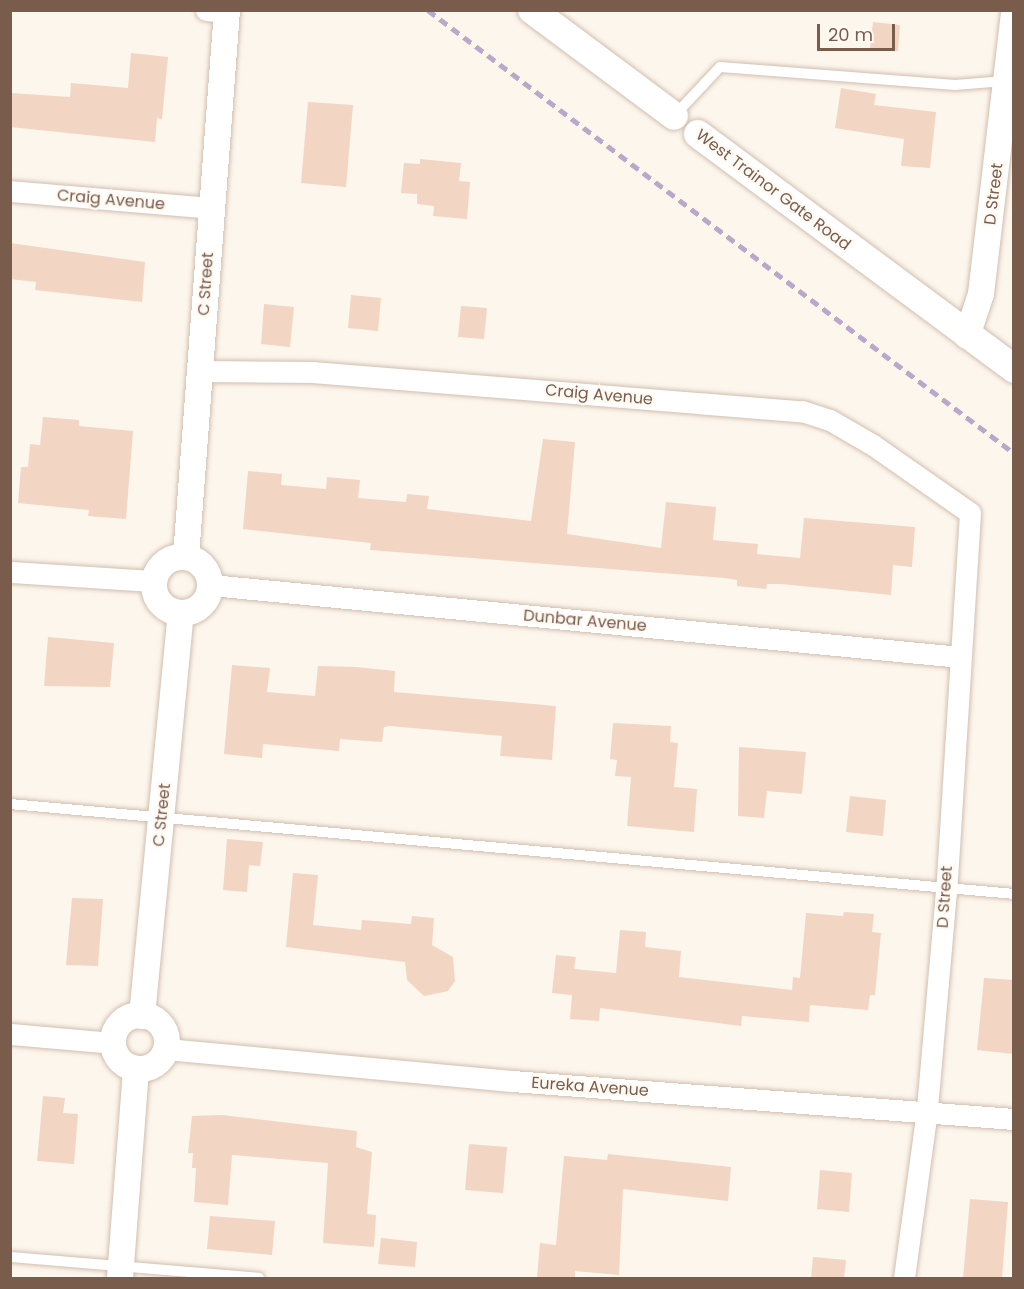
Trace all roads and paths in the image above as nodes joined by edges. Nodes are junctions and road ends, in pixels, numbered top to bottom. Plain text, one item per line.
1 (532, 10) edge
2 (220, 11) edge
3 (1014, 15) edge
4 (1011, 81) edge
5 (674, 116) junction
6 (698, 134) joint
7 (10, 191) edge
8 (212, 208) junction
9 (967, 336) junction
10 (1014, 369) edge
11 (200, 371) junction
12 (970, 513) joint
13 (186, 557) junction
14 (10, 572) edge
15 (154, 581) junction
16 (211, 585) junction
17 (181, 614) junction
18 (960, 657) junction
19 (10, 804) edge
20 (162, 817) junction
21 (946, 891) junction
22 (1014, 894) edge
23 (142, 1016) junction
24 (10, 1034) edge
25 (113, 1043) junction
26 (166, 1049) junction
27 (136, 1069) junction
28 (927, 1110) junction
29 (1014, 1119) edge
30 (10, 1257) edge
31 (120, 1272) edge
32 (259, 1278) edge
33 (904, 1278) edge

1 - 5 main road, West Trainor Gate Road
2 - 8 street, C Street
3 - 4 street, D Street
4 - 5 lane
4 - 9 street, D Street
5 - 6 street, West Trainor Gate Road
6 - 9 main road, West Trainor Gate Road
7 - 8 street, Craig Avenue
8 - 11 street, C Street
9 - 10 main road, West Trainor Gate Road
11 - 12 street, Craig Avenue
11 - 13 street, C Street
12 - 18 street, D Street
13 - 15 street
13 - 16 street
14 - 15 street
15 - 17 street
16 - 17 street
16 - 18 street, Dunbar Avenue
17 - 20 street, C Street
18 - 21 street, D Street
19 - 20 lane
20 - 21 lane
20 - 23 street, C Street
21 - 22 lane
21 - 28 street, D Street
23 - 25 street
23 - 26 street
24 - 25 street
25 - 27 street
26 - 27 street
26 - 28 street, Eureka Avenue
27 - 31 street
28 - 29 street, Eureka Avenue
28 - 33 street, D Street
30 - 31 lane
31 - 32 lane

